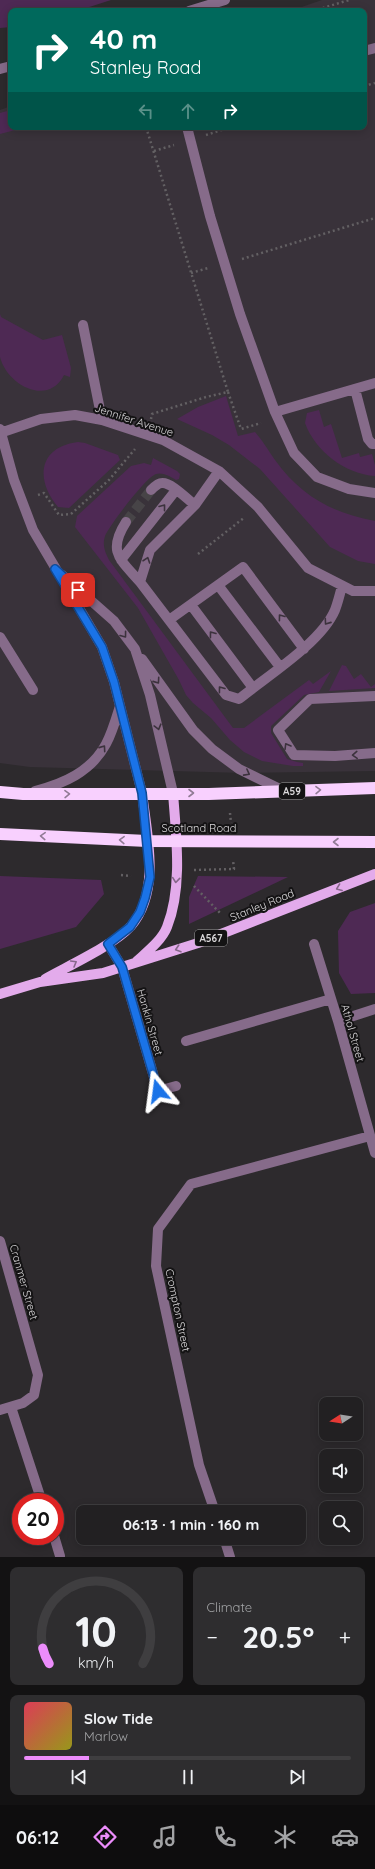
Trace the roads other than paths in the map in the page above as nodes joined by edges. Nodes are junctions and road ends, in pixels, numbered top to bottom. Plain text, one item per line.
1 (225, 0) edge
2 (199, 8) edge
3 (188, 130) edge
4 (83, 325) dead end
5 (375, 383) edge
6 (355, 389) junction
7 (276, 415) junction
8 (102, 420) junction
9 (0, 432) edge
10 (375, 444) edge
11 (219, 471) junction
12 (151, 490) tunnel mouth
13 (176, 490) junction
14 (375, 494) edge
15 (195, 505) junction
16 (126, 522) tunnel mouth
17 (121, 560) junction
18 (55, 569) junction
19 (140, 582) junction
20 (218, 585) junction
21 (342, 586) junction
22 (375, 591) edge
23 (190, 605) junction
24 (169, 620) junction
25 (0, 638) edge
26 (135, 649) junction
27 (304, 649) junction
28 (280, 667) junction
29 (253, 688) junction
30 (33, 690) dead end
31 (375, 696) edge
32 (120, 706) junction
33 (375, 753) edge
34 (375, 788) edge
35 (285, 791) junction
36 (0, 792) edge
37 (142, 793) junction
38 (173, 793) junction
39 (23, 794) junction
40 (0, 834) edge
41 (147, 841) junction
42 (177, 841) junction
43 (375, 842) edge
44 (375, 874) edge
45 (108, 944) junction
46 (314, 944) dead end
47 (134, 963) junction
48 (122, 967) junction
49 (40, 982) junction
50 (0, 994) edge
51 (331, 999) junction
52 (375, 1009) edge
53 (338, 1021) junction
54 (186, 1041) dead end
55 (176, 1086) dead end
56 (370, 1136) junction
57 (375, 1153) edge
58 (0, 1241) edge
59 (3, 1261) edge
60 (11, 1407) junction
61 (0, 1410) edge
62 (39, 1493) edge
63 (212, 1505) edge
64 (57, 1545) edge
65 (226, 1545) edge
66 (60, 1556) edge
67 (230, 1557) edge

1 - 2 street
3 - 7 street
4 - 8 street
5 - 6 street
6 - 7 street
6 - 10 street
7 - 14 street
8 - 9 street, Jennifer Avenue
8 - 11 street, Jennifer Avenue
9 - 18 street, Jennifer Avenue
11 - 15 street
11 - 21 street, Jennifer Avenue
12 - 13 street
13 - 15 street
17 -> 13 street
19 -> 15 street
16 - 17 street
17 - 19 street
18 -> 26 street, Jennifer Avenue
18 - 32 street, Jennifer Avenue
19 - 24 street
20 - 23 street
27 -> 20 street
20 - 28 street
21 - 22 street, Jennifer Avenue
21 -> 27 street
23 - 24 street
29 -> 23 street
29 -> 24 street
25 - 30 street
26 -> 35 street
26 -> 38 street, Jennifer Avenue
27 - 28 street
28 - 29 street
33 -> 31 street
32 - 37 street, Jennifer Avenue
39 -> 32 street
35 -> 34 highway, A59
38 -> 35 highway, A59
36 - 39 highway, A59
37 - 38 highway, A59
39 -> 37 highway, A59
37 - 41 main road, Stanley Road
38 - 42 main road, Stanley Road
41 -> 40 highway, Scotland Road
41 - 42 highway, Scotland Road
41 - 45 main road, Stanley Road / A567
43 -> 42 highway, Scotland Road
42 -> 47 main road, Stanley Road / A567
44 -> 47 main road, Stanley Road / A567
45 - 48 street, Hankin Street
49 -> 45 main road, Stanley Road / A567
46 - 51 street, Athol Street
47 - 48 main road, Stanley Road / A567
48 - 49 main road, Stanley Road / A567
48 - 55 street, Hankin Street
49 - 50 main road, Stanley Road / A567
51 - 53 street, Athol Street
51 - 54 street
52 - 53 street
53 - 56 street, Athol Street
56 - 57 street, Athol Street
56 - 63 street, Crompton Street
58 - 59 street, Cranmer Street
59 - 60 street, Cranmer Street
60 - 61 street
60 - 62 street
64 - 66 street
65 - 67 street

